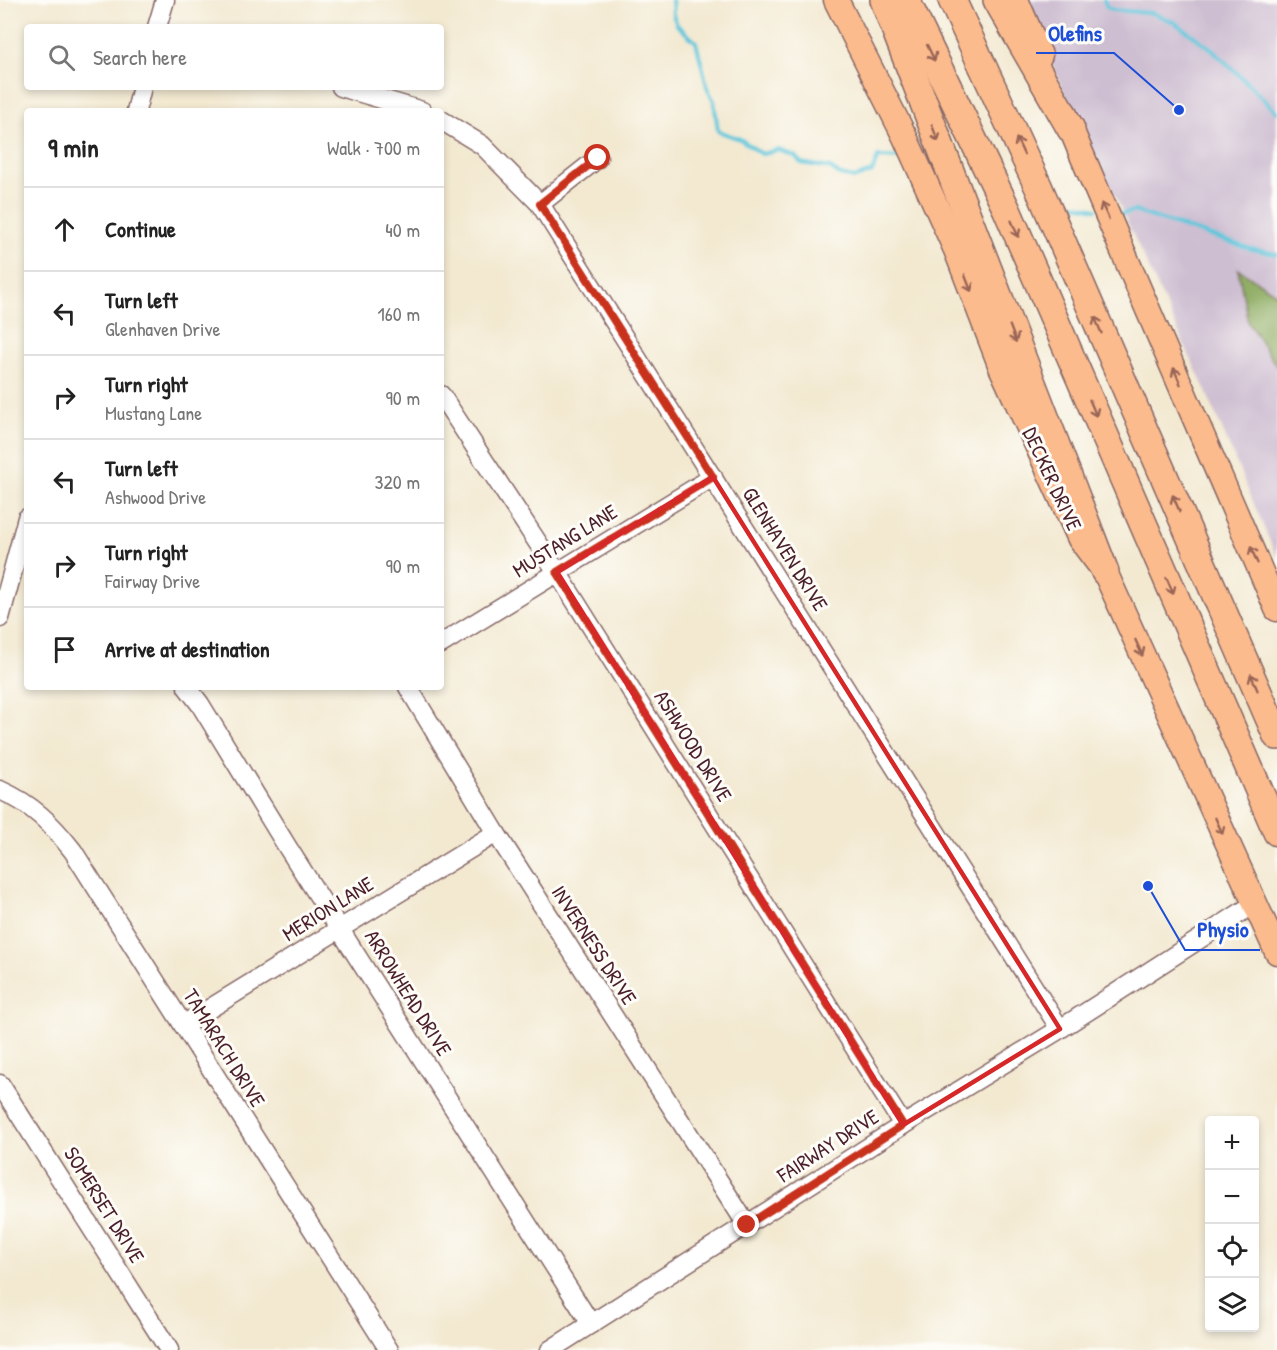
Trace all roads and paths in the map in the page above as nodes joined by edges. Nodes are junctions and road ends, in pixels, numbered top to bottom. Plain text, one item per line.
1 (165, 0) edge
2 (836, 0) edge
3 (884, 0) edge
4 (906, 0) edge
5 (952, 0) edge
6 (997, 0) edge
7 (1016, 0) edge
8 (159, 24) edge
9 (141, 90) edge
10 (351, 90) edge
11 (137, 108) edge
12 (412, 108) edge
13 (444, 122) edge
14 (1071, 129) junction
15 (598, 158) dead end
16 (540, 204) junction
17 (444, 399) edge
18 (713, 477) junction
19 (24, 540) edge
20 (557, 572) junction
21 (1105, 572) junction
22 (19, 577) edge
23 (1277, 609) edge
24 (0, 618) edge
25 (444, 642) edge
26 (189, 690) edge
27 (410, 690) edge
28 (1277, 736) edge
29 (0, 790) edge
30 (1277, 832) edge
31 (496, 833) junction
32 (1254, 904) junction
33 (340, 928) junction
34 (1277, 952) edge
35 (183, 1025) junction
36 (1060, 1029) junction
37 (0, 1084) edge
38 (903, 1125) junction
39 (747, 1225) junction
40 (591, 1324) junction
41 (169, 1350) edge
42 (389, 1350) edge
43 (550, 1350) edge

1 - 8 street
2 -> 21 main road, DECKER DRIVE
3 -> 21 highway
4 -> 30 highway
28 -> 5 highway
6 - 14 highway
7 - 14 main road
9 - 11 street
10 - 12 street
13 - 16 street, GLENHAVEN DRIVE
23 -> 14 main road
15 - 16 street
16 - 18 street, GLENHAVEN DRIVE
17 - 20 street, ASHWOOD DRIVE
18 - 20 street, MUSTANG LANE
18 - 36 street, GLENHAVEN DRIVE
19 - 22 street
20 - 25 street, MUSTANG LANE
20 - 38 street, ASHWOOD DRIVE
21 -> 32 main road, DECKER DRIVE
22 - 24 street
26 - 33 street, ARROWHEAD DRIVE
27 - 31 street, INVERNESS DRIVE
29 - 35 street, TAMARACH DRIVE
31 - 33 street, MERION LANE
31 - 39 street, INVERNESS DRIVE
32 - 34 main road, DECKER DRIVE
32 - 36 street, FAIRWAY DRIVE
33 - 35 street, MERION LANE
33 - 40 street, ARROWHEAD DRIVE
35 - 42 street, TAMARACH DRIVE
36 - 38 street, FAIRWAY DRIVE
37 - 41 street, SOMERSET DRIVE
38 - 39 street, FAIRWAY DRIVE
39 - 40 street, FAIRWAY DRIVE
40 - 43 street, FAIRWAY DRIVE

